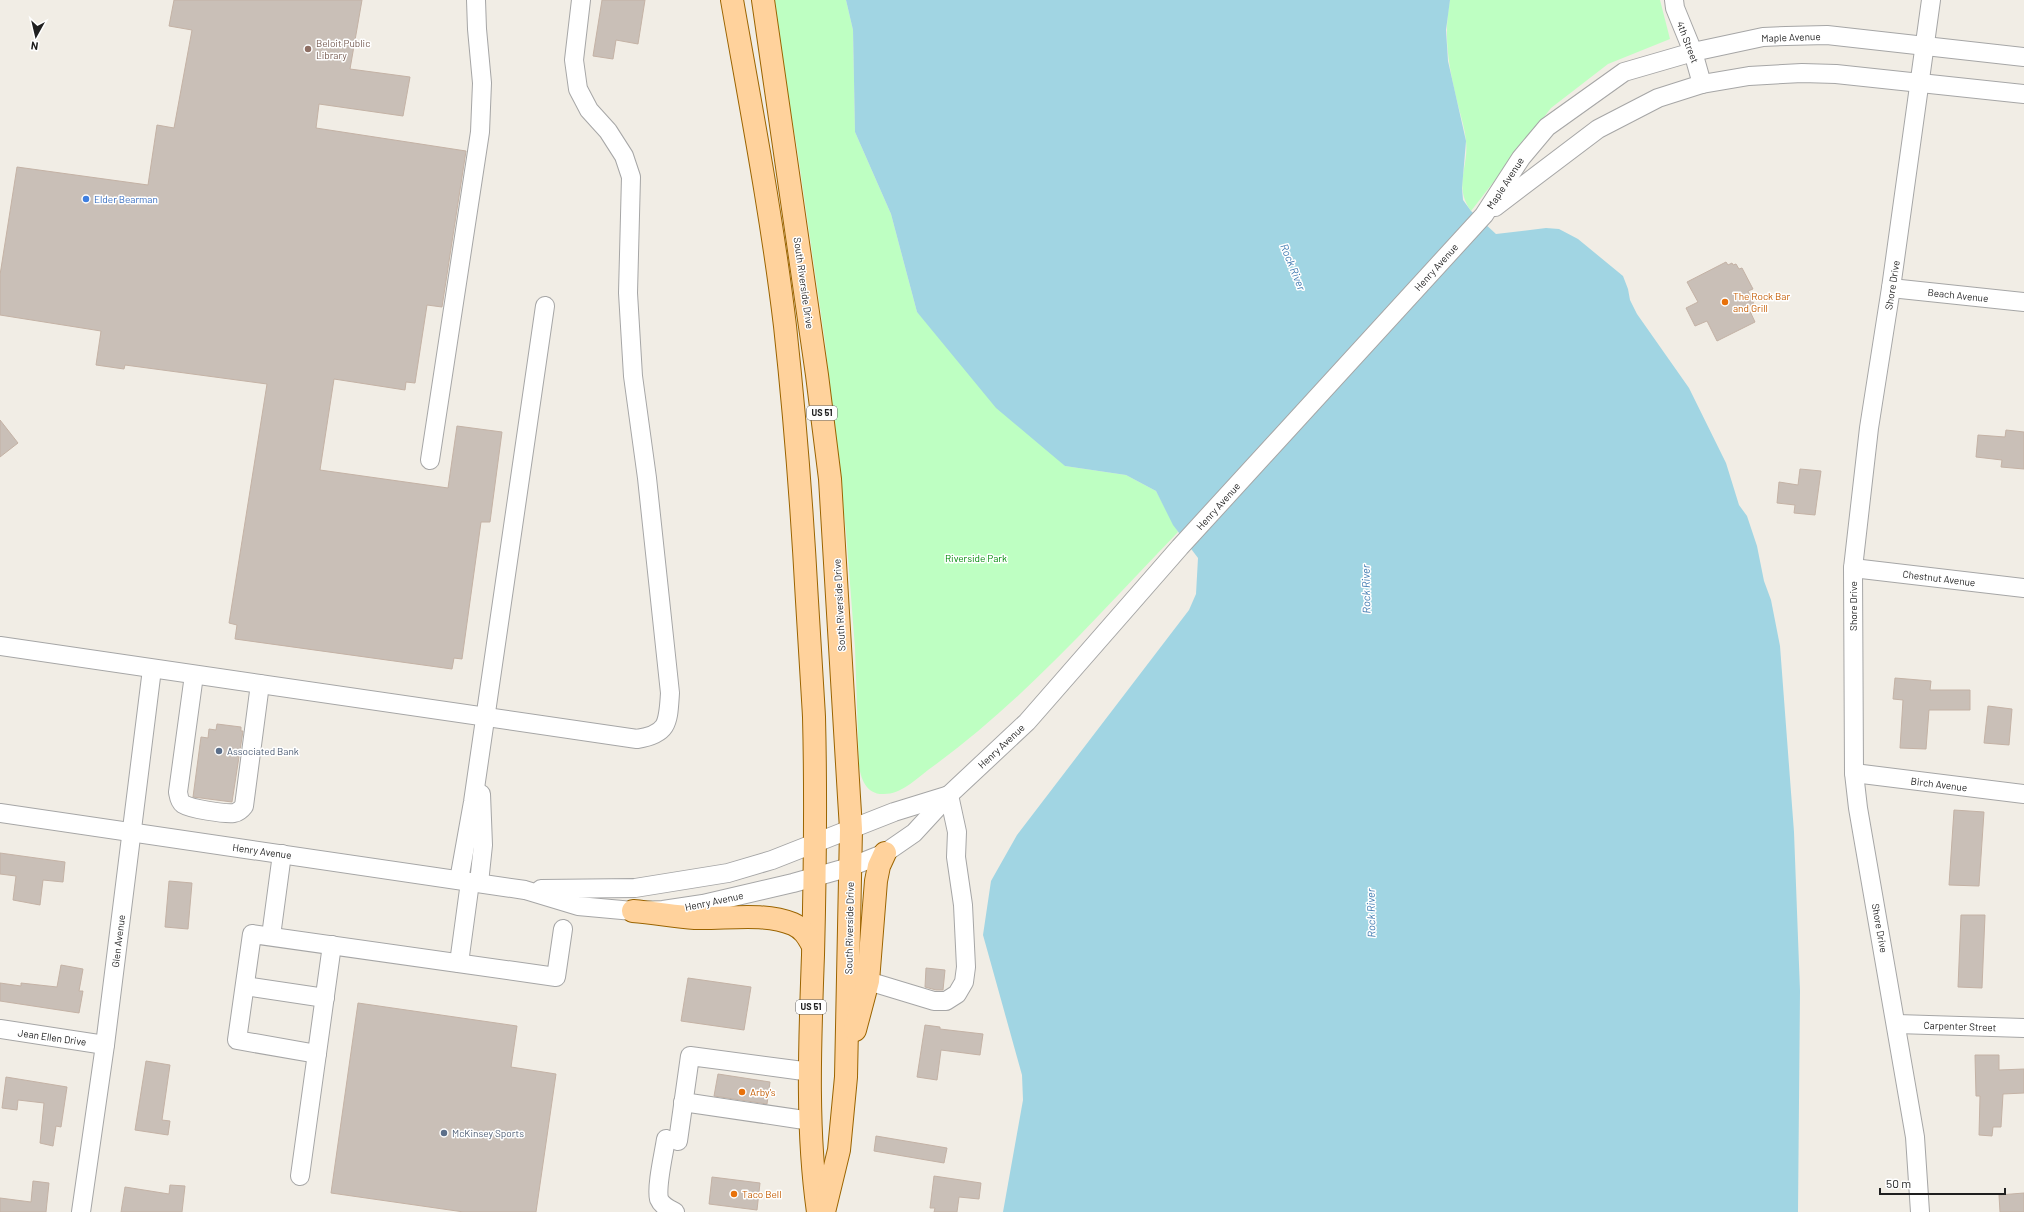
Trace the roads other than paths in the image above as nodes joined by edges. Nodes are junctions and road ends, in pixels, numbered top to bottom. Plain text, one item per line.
1 (476, 0) edge
2 (581, 0) edge
3 (732, 0) edge
4 (763, 0) edge
5 (1674, 0) edge
6 (1931, 0) edge
7 (1924, 47) junction
8 (1693, 52) junction
9 (2024, 57) edge
10 (1920, 83) junction
11 (1702, 84) junction
12 (2024, 94) edge
13 (1484, 215) junction
14 (1891, 288) junction
15 (2024, 302) edge
16 (545, 306) dead end
17 (430, 460) dead end
18 (1853, 568) junction
19 (2024, 588) edge
20 (0, 646) edge
21 (152, 669) junction
22 (194, 675) junction
23 (260, 684) junction
24 (484, 716) junction
25 (1854, 773) junction
26 (2024, 794) edge
27 (949, 795) junction
28 (0, 812) edge
29 (851, 829) junction
30 (132, 832) junction
31 (814, 844) junction
32 (885, 853) junction
33 (282, 854) junction
34 (850, 867) junction
35 (814, 877) junction
36 (469, 882) junction
37 (524, 890) junction
38 (633, 911) junction
39 (563, 929) dead end
40 (271, 936) junction
41 (332, 945) junction
42 (813, 946) junction
43 (459, 963) junction
44 (868, 981) junction
45 (245, 986) junction
46 (325, 998) junction
47 (1897, 1024) junction
48 (2024, 1028) edge
49 (0, 1029) edge
50 (105, 1044) junction
51 (317, 1054) junction
52 (847, 1056) junction
53 (811, 1072) junction
54 (683, 1102) junction
55 (811, 1121) junction
56 (300, 1176) dead end
57 (81, 1212) edge
58 (676, 1212) edge
59 (818, 1212) edge
60 (824, 1212) edge
61 (1920, 1212) edge

1 - 17 street
2 - 24 street
3 - 31 main road, US 51
4 - 29 main road, South Riverside Drive / US 51
5 - 8 street, 4th Street
6 - 7 street, Shore Drive
7 - 8 street, Maple Avenue
7 - 9 street, Maple Avenue
7 - 10 street, Shore Drive
8 - 11 street, 4th Street
8 - 13 street, Maple Avenue
10 - 11 street, Maple Avenue
10 - 12 street, Maple Avenue
10 - 14 street, Shore Drive
11 - 13 street, Maple Avenue
13 - 27 street, Henry Avenue
14 - 15 street, Beach Avenue
14 - 18 street, Shore Drive
16 - 24 street
18 - 19 street, Chestnut Avenue
18 - 25 street, Shore Drive
20 - 21 street
21 - 22 street
21 - 30 street, Glen Avenue
22 - 23 street
22 - 23 street
23 - 24 street
24 - 36 street
25 - 26 street, Birch Avenue
25 - 47 street, Shore Drive
27 - 29 street, Henry Avenue
27 - 32 street, Henry Avenue
27 - 44 street
28 - 30 street, Henry Avenue
29 - 31 street, Henry Avenue
29 - 34 main road, South Riverside Drive / US 51
30 - 33 street, Henry Avenue
30 - 50 street, Glen Avenue
31 - 35 main road, US 51
31 - 37 street, Henry Avenue
32 - 34 street, Henry Avenue
32 - 44 main road
33 - 36 street, Henry Avenue
33 - 40 street
34 - 35 street, Henry Avenue
34 - 52 main road, South Riverside Drive / US 51
35 - 38 street, Henry Avenue
35 - 42 main road, US 51
36 - 37 street, Henry Avenue
36 - 43 street
37 - 38 street, Henry Avenue
38 - 42 main road
39 - 43 street
40 - 41 street
40 - 45 street
41 - 43 street
41 - 46 street
42 - 53 main road, US 51
44 - 52 main road
45 - 46 street
45 - 51 street
46 - 51 street
47 - 48 street, Carpenter Street
47 - 61 street, Shore Drive
49 - 50 street, Jean Ellen Drive
50 - 57 street, Glen Avenue
51 - 56 street
52 - 60 main road, South Riverside Drive / US 51
53 - 54 street
53 - 55 main road, US 51
54 - 55 street
54 - 58 street
55 - 59 main road, US 51

